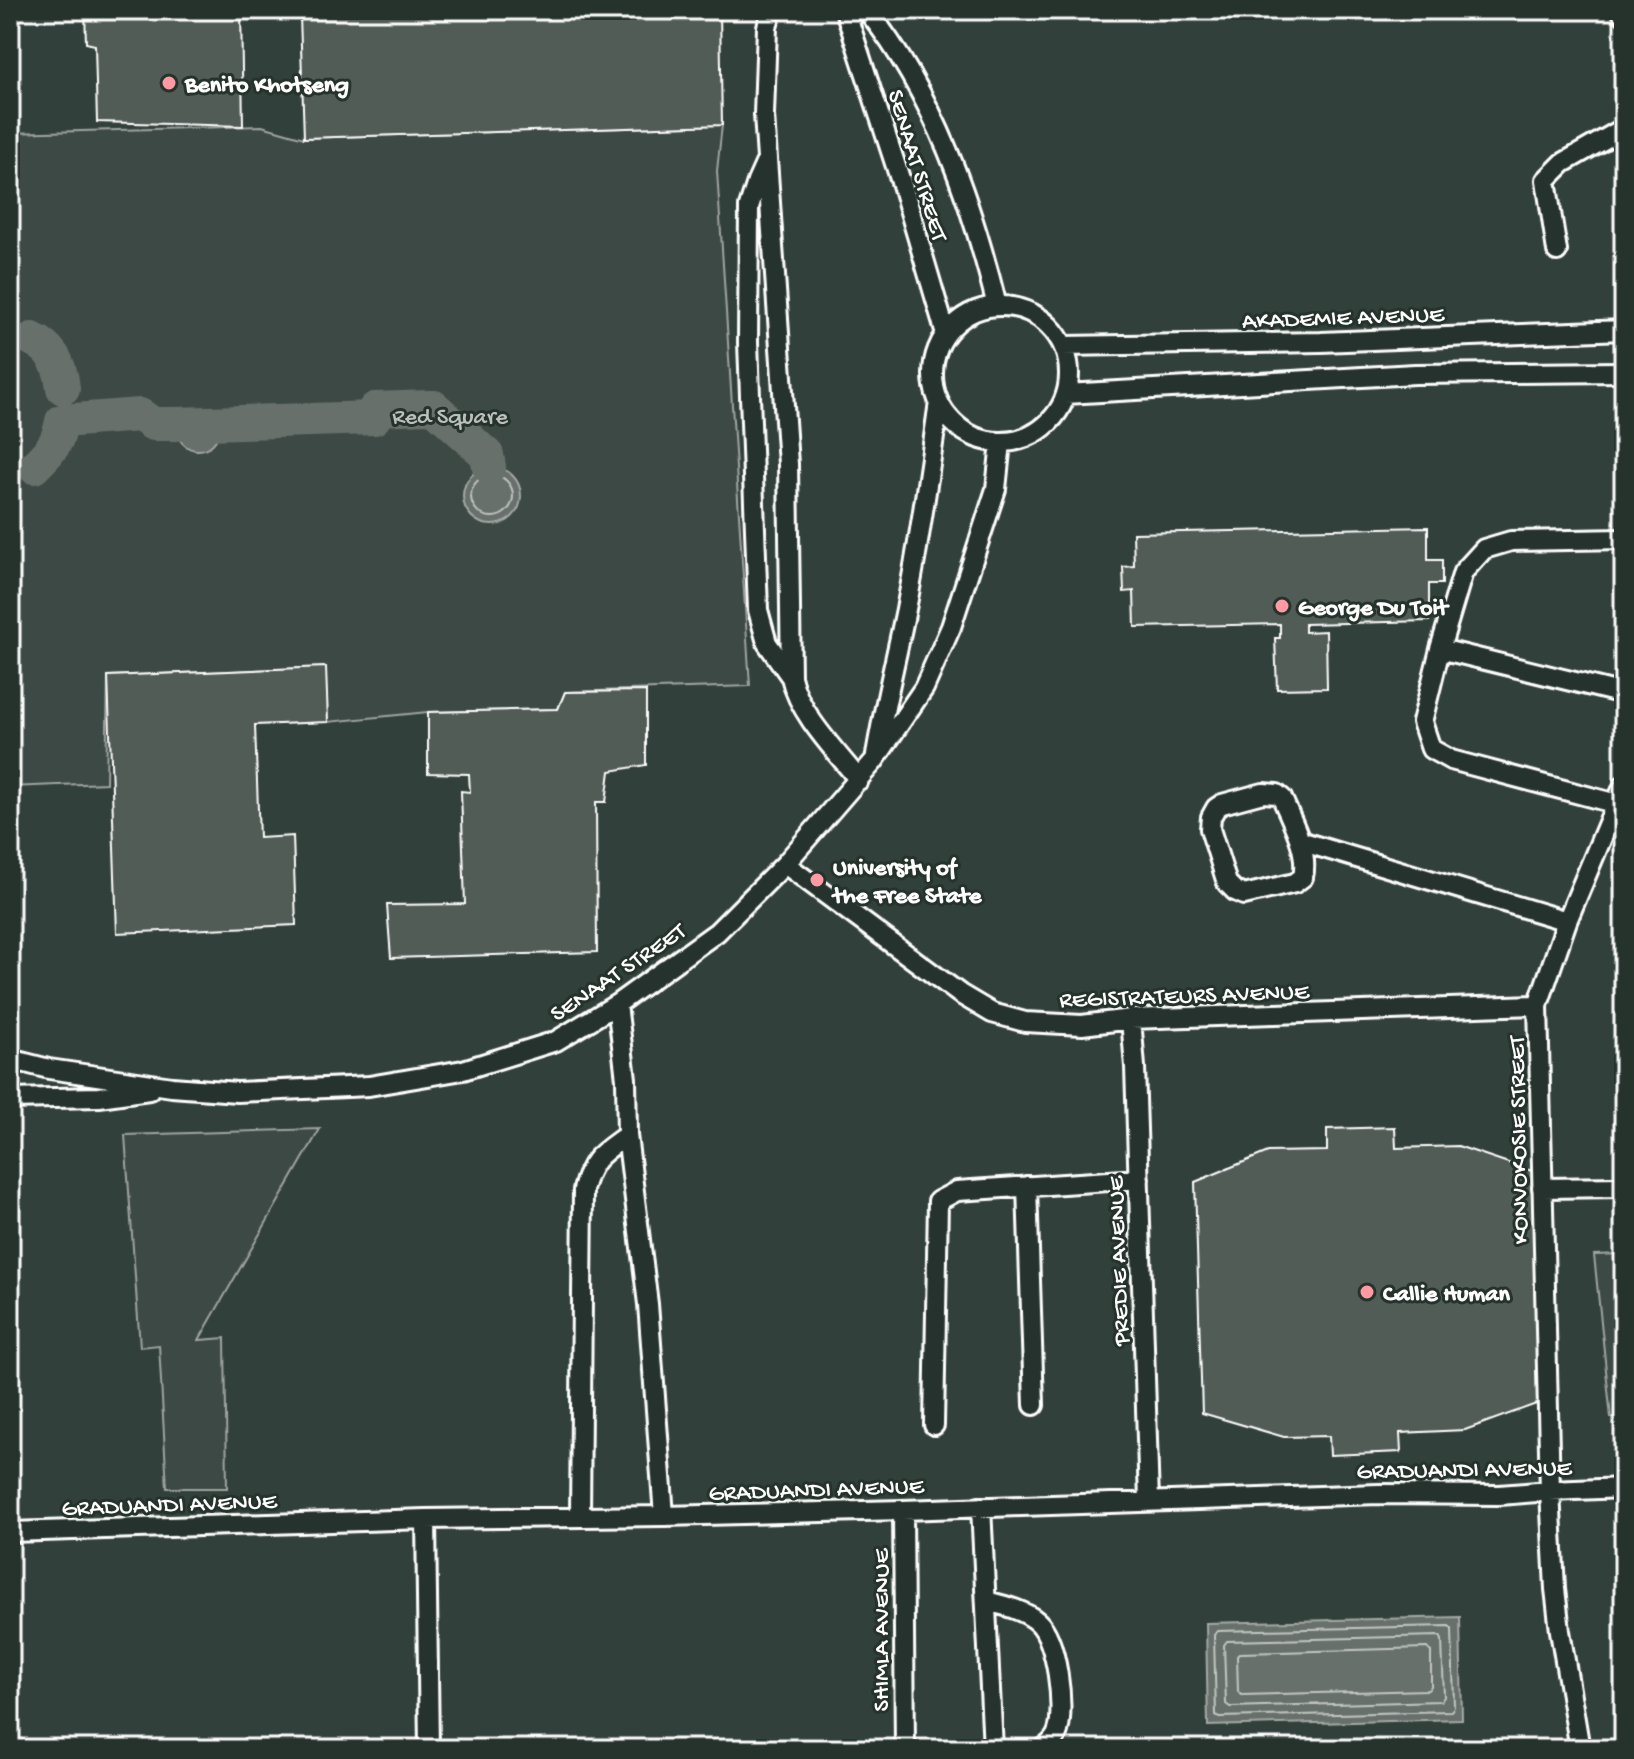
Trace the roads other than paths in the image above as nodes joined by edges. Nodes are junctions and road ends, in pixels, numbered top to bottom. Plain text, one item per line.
1 (772, 10) edge
2 (845, 10) edge
3 (867, 10) edge
4 (1624, 128) edge
5 (767, 160) junction
6 (1557, 251) dead end
7 (997, 306) junction
8 (1624, 330) edge
9 (946, 334) junction
10 (1063, 346) junction
11 (1624, 372) edge
12 (1066, 394) junction
13 (939, 402) junction
14 (1001, 442) junction
15 (1624, 539) edge
16 (1440, 649) junction
17 (791, 677) junction
18 (1624, 694) edge
19 (874, 761) junction
20 (859, 780) junction
21 (1624, 785) edge
22 (1620, 807) edge
23 (1300, 841) junction
24 (785, 864) junction
25 (1567, 921) junction
26 (617, 1004) junction
27 (1538, 1005) junction
28 (1131, 1019) junction
29 (10, 1059) edge
30 (172, 1087) junction
31 (10, 1099) edge
32 (627, 1135) junction
33 (1139, 1179) junction
34 (1027, 1186) junction
35 (1624, 1187) edge
36 (1542, 1188) junction
37 (1034, 1405) dead end
38 (934, 1425) dead end
39 (1624, 1488) edge
40 (1550, 1491) junction
41 (1149, 1501) junction
42 (981, 1507) junction
43 (903, 1510) junction
44 (580, 1516) junction
45 (664, 1516) junction
46 (426, 1519) junction
47 (10, 1532) edge
48 (986, 1601) junction
49 (429, 1749) edge
50 (905, 1749) edge
51 (993, 1749) edge
52 (1042, 1749) edge
53 (1580, 1749) edge

1 - 5 lane
2 - 9 lane, SENAAT STREET
3 - 7 lane, SENAAT STREET
4 - 6 lane
5 - 17 lane
5 - 17 lane
7 - 9 lane
7 - 10 lane
8 - 10 lane, AKADEMIE AVENUE
9 - 13 lane, SENAAT STREET
10 - 12 lane
11 - 12 lane
12 - 14 lane
13 - 14 lane
13 - 19 lane, SENAAT STREET
14 - 19 lane, SENAAT STREET
15 - 16 lane
16 - 18 lane
16 - 22 lane
17 - 20 lane
19 - 20 lane, SENAAT STREET
20 - 24 lane, SENAAT STREET
21 - 22 lane, KONVOKOSIE STREET
22 - 25 lane, KONVOKOSIE STREET
23 - 23 lane
23 - 25 lane
24 - 26 lane, SENAAT STREET
24 - 28 lane, REGISTRATEURS AVENUE
25 - 27 lane, KONVOKOSIE STREET
26 - 30 lane, SENAAT STREET
26 - 32 lane
27 - 28 lane, REGISTRATEURS AVENUE
27 - 36 lane, KONVOKOSIE STREET
28 - 33 lane, PREDIE AVENUE
29 - 30 lane, SENAAT STREET
30 - 31 lane, SENAAT STREET
32 - 44 lane
32 - 45 lane
33 - 34 lane
33 - 41 lane, PREDIE AVENUE
34 - 37 lane
34 - 38 lane
35 - 36 lane
36 - 40 lane, KONVOKOSIE STREET
39 - 40 lane, GRADUANDI AVENUE
40 - 41 lane, GRADUANDI AVENUE
40 - 53 lane, KONVOKOSIE STREET
41 - 42 lane, GRADUANDI AVENUE
42 - 43 lane, GRADUANDI AVENUE
42 - 48 lane
43 - 45 lane, GRADUANDI AVENUE
43 - 50 lane, SHIMLA AVENUE
44 - 45 lane, GRADUANDI AVENUE
44 - 46 lane, GRADUANDI AVENUE
46 - 47 lane, GRADUANDI AVENUE
46 - 49 lane
48 - 51 lane
48 - 52 lane

